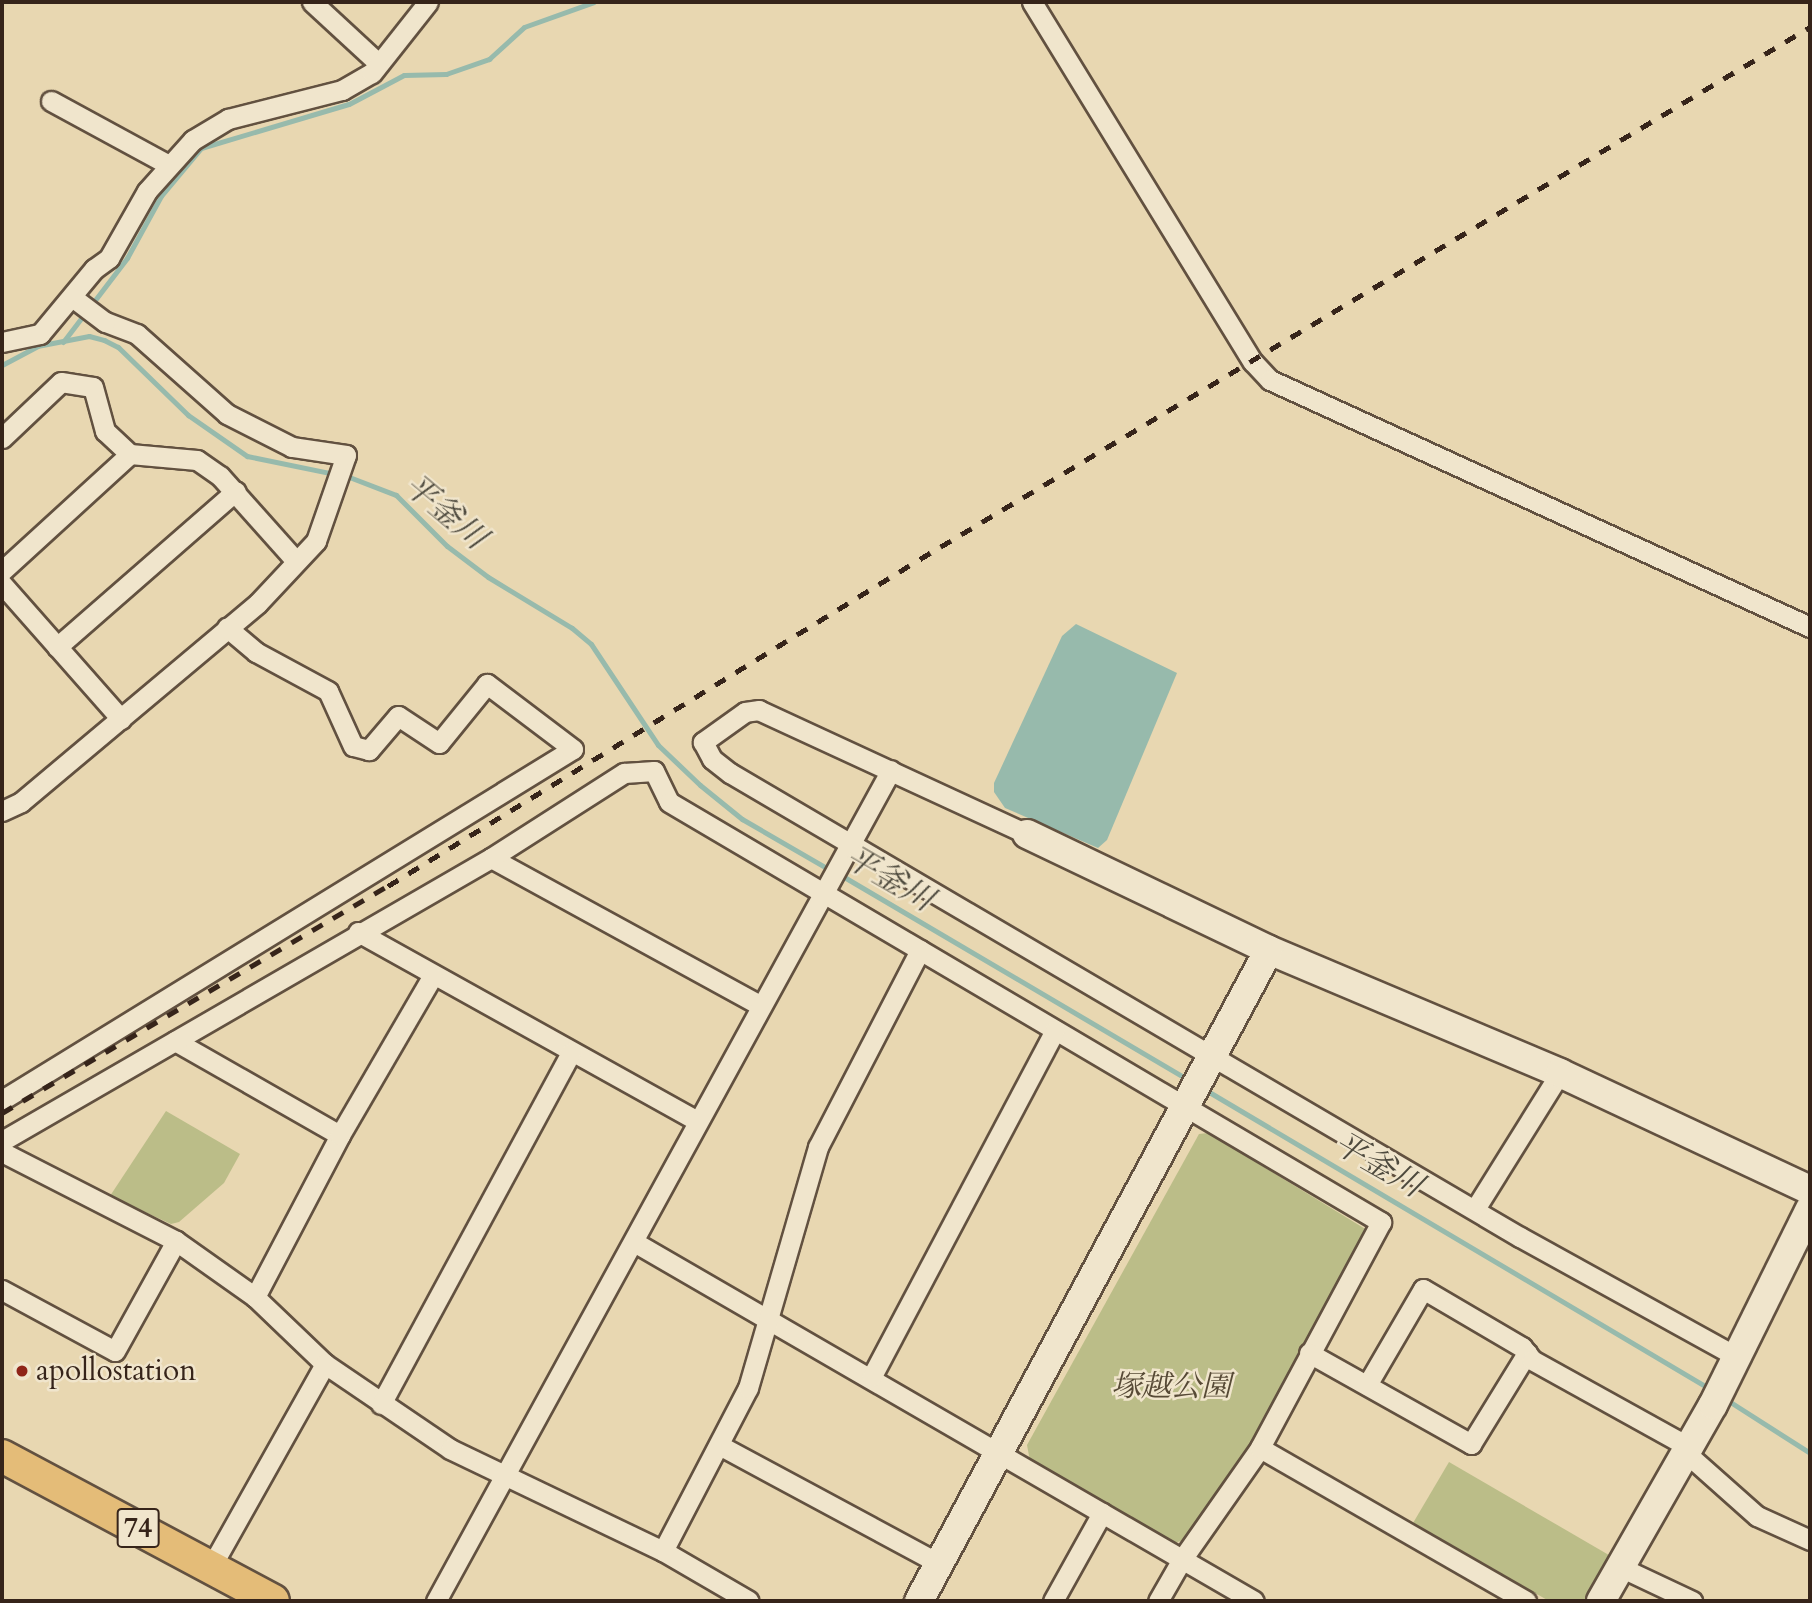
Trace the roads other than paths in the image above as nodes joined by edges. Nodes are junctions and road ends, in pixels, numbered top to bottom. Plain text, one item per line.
1 (312, 2) edge
2 (428, 2) edge
3 (1032, 2) edge
4 (377, 62) junction
5 (51, 101) dead end
6 (167, 164) junction
7 (72, 297) junction
8 (2, 342) edge
9 (2, 438) edge
10 (130, 454) junction
11 (236, 491) junction
12 (296, 561) junction
13 (2, 571) edge
14 (2, 583) edge
15 (1810, 627) edge
16 (228, 628) junction
17 (57, 646) junction
18 (121, 719) junction
19 (891, 770) junction
20 (2, 811) edge
21 (1027, 834) joint
22 (847, 845) junction
23 (491, 858) junction
24 (823, 889) junction
25 (358, 932) junction
26 (920, 950) junction
27 (1269, 950) junction
28 (432, 977) junction
29 (761, 1006) junction
30 (1055, 1031) junction
31 (175, 1041) junction
32 (570, 1052) junction
33 (1208, 1060) junction
34 (1560, 1073) junction
35 (2, 1100) edge
36 (1185, 1102) junction
37 (698, 1121) junction
38 (340, 1135) junction
39 (2, 1141) edge
40 (2, 1152) edge
41 (1810, 1190) edge
42 (1475, 1209) junction
43 (1810, 1209) edge
44 (176, 1241) junction
45 (634, 1242) junction
46 (2, 1290) edge
47 (255, 1297) junction
48 (766, 1315) junction
49 (1309, 1353) junction
50 (1527, 1353) junction
51 (325, 1364) junction
52 (1733, 1366) junction
53 (872, 1376) junction
54 (1367, 1385) junction
55 (381, 1404) junction
56 (719, 1445) junction
57 (1260, 1448) junction
58 (1687, 1450) junction
59 (1001, 1453) junction
60 (2, 1456) edge
61 (507, 1477) junction
62 (1102, 1513) junction
63 (1810, 1540) edge
64 (663, 1551) junction
65 (1181, 1560) junction
66 (940, 1563) junction
67 (211, 1567) junction
68 (1620, 1567) junction
69 (273, 1601) edge
70 (436, 1601) edge
71 (748, 1601) edge
72 (919, 1601) edge
73 (1054, 1601) edge
74 (1158, 1601) edge
75 (1254, 1601) edge
76 (1526, 1601) edge
77 (1601, 1601) edge
78 (1692, 1601) edge

1 - 4 street
2 - 4 street
3 - 15 street
4 - 6 street
5 - 6 street
6 - 7 street
7 - 8 street
7 - 12 street
9 - 10 street
10 - 11 street
10 - 13 street
11 - 12 street
11 - 17 street
12 - 16 street
14 - 17 street
16 - 18 street
16 - 35 street
17 - 18 street
18 - 20 street
19 - 21 street
19 - 22 street
19 - 22 street
21 - 27 street
22 - 24 street
22 - 33 street
23 - 24 street
23 - 25 street
23 - 29 street
24 - 26 street
24 - 29 street
25 - 28 street
25 - 31 street
26 - 30 street
26 - 48 street
27 - 33 street
27 - 34 street
28 - 32 street
28 - 38 street
29 - 37 street
30 - 36 street
30 - 53 street
31 - 38 street
31 - 39 street
32 - 37 street
32 - 55 street
33 - 36 street
33 - 42 street
34 - 41 street
34 - 42 street
36 - 49 street
36 - 59 street
37 - 45 street
38 - 47 street
40 - 44 street
42 - 52 street
43 - 52 street
44 - 46 street
44 - 47 street
45 - 48 street
45 - 61 street
47 - 51 street
48 - 53 street
48 - 56 street
49 - 54 street
49 - 57 street
50 - 54 street
50 - 54 street
50 - 58 street
51 - 55 street
51 - 67 street
52 - 58 street
53 - 59 street
55 - 61 street
56 - 64 street
56 - 66 street
57 - 65 street
57 - 76 street
58 - 63 street
58 - 68 street
59 - 62 street
59 - 66 street
60 - 67 main road, 74
61 - 64 street
61 - 70 street
62 - 65 street
62 - 73 street
64 - 71 street
65 - 74 street
65 - 75 street
66 - 72 street
67 - 69 main road, 74
68 - 77 street
68 - 78 street

